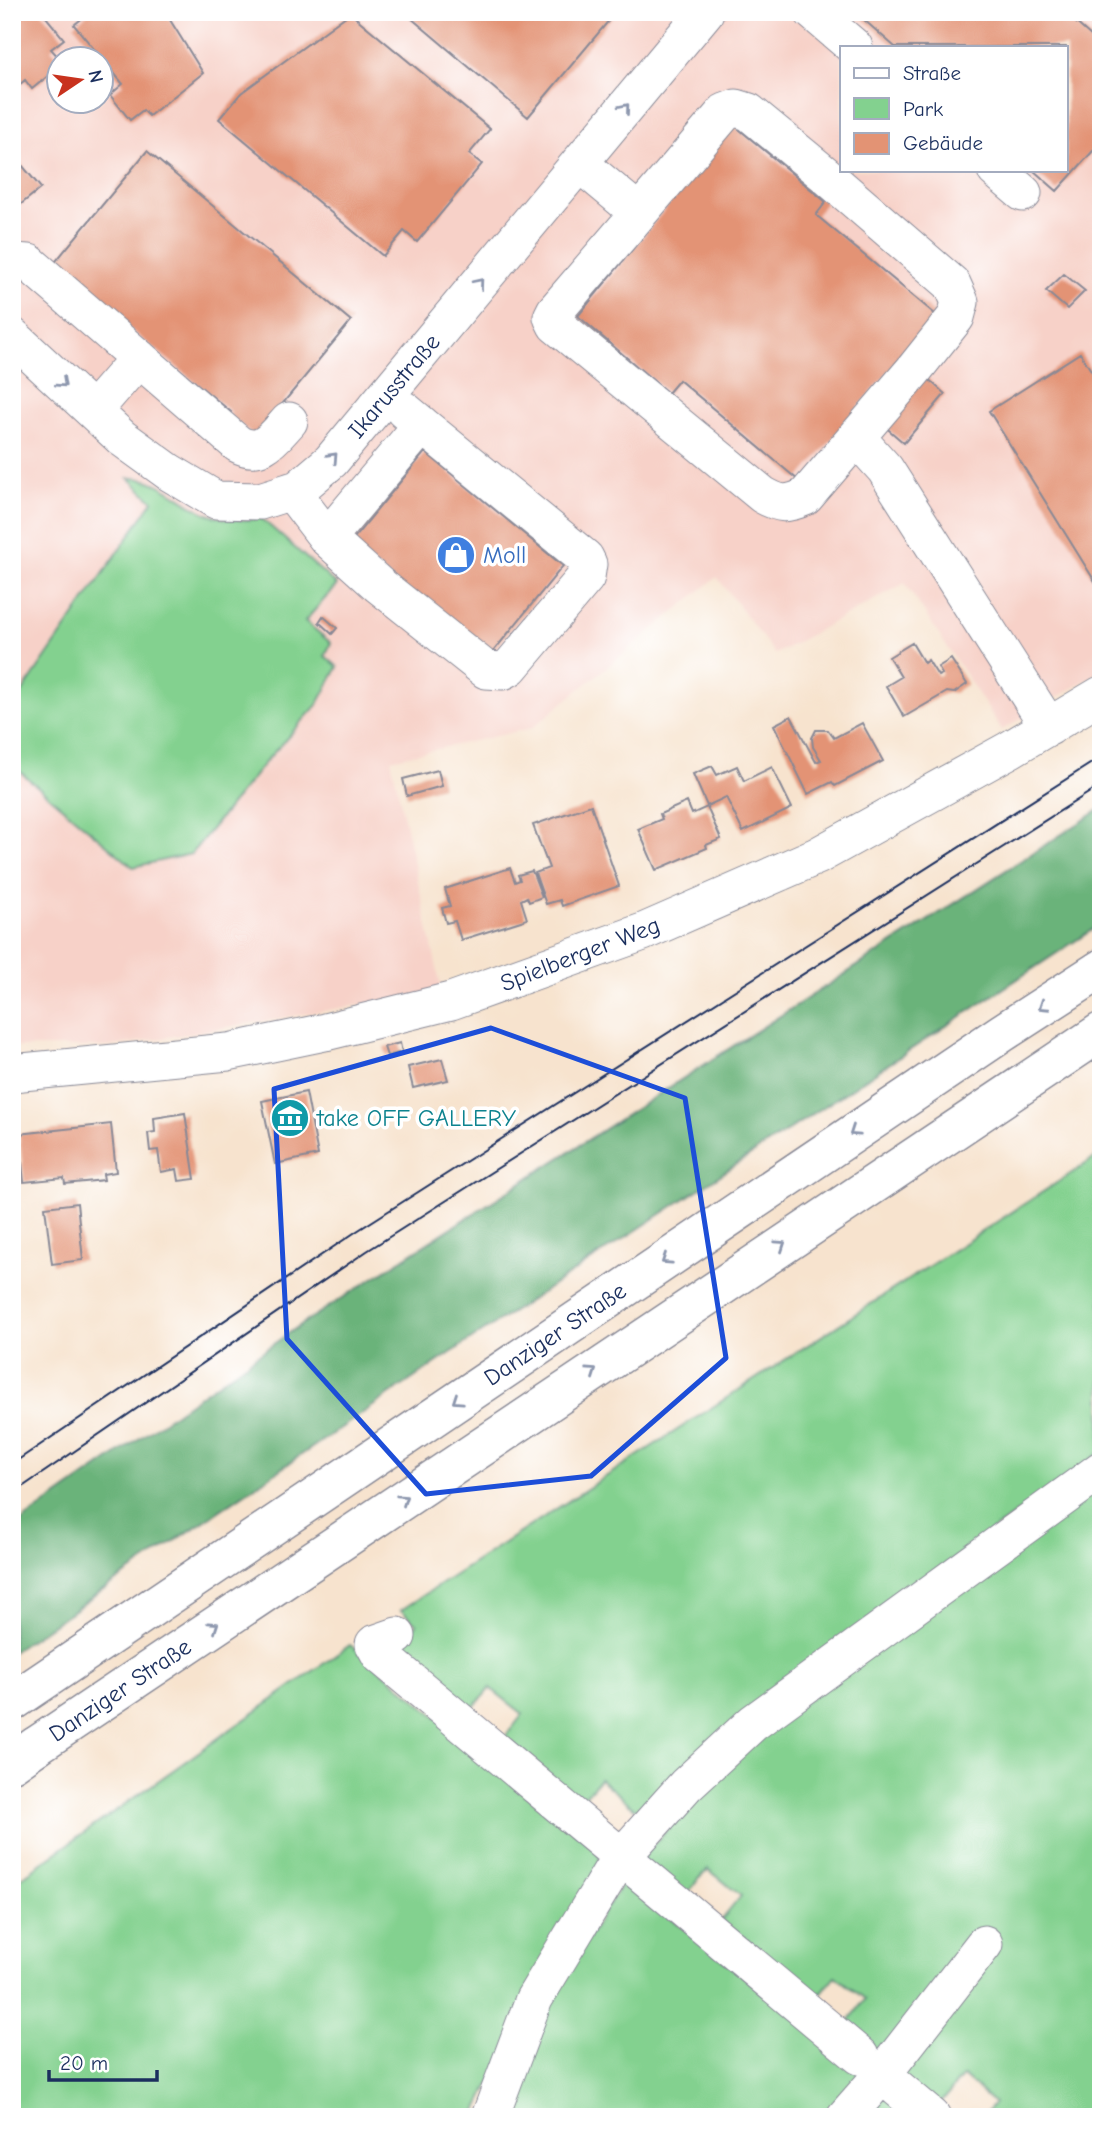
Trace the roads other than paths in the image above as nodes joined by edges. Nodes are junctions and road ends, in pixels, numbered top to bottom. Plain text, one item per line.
1 (705, 12) edge
2 (813, 12) edge
3 (853, 46) edge
4 (579, 163) junction
5 (639, 213) junction
6 (12, 262) edge
7 (12, 337) edge
8 (139, 358) junction
9 (386, 395) junction
10 (93, 411) junction
11 (422, 425) junction
12 (857, 438) junction
13 (285, 493) junction
14 (327, 538) junction
15 (1101, 695) edge
16 (1049, 727) junction
17 (1101, 969) edge
18 (1101, 1032) edge
19 (12, 1073) edge
20 (1101, 1470) edge
21 (397, 1636) dead end
22 (12, 1702) edge
23 (24, 1755) edge
24 (622, 1857) junction
25 (984, 1944) dead end
26 (871, 2065) junction
27 (490, 2117) edge
28 (845, 2117) edge
29 (932, 2117) edge

4 -> 1 street, Ikarusstraße
2 - 3 street
4 - 5 street
9 -> 4 street, Ikarusstraße
5 - 12 street
5 - 12 street
6 - 8 street
7 -> 10 street, Ikarusstraße
8 - 10 street
8 - 13 street
9 - 11 street
13 -> 9 street, Ikarusstraße
10 - 13 street, Ikarusstraße
11 - 14 street
11 - 14 street
12 - 16 street
13 - 14 street
15 - 16 street, Spielberger Weg
16 - 19 street, Spielberger Weg
17 -> 22 main road, Danziger Straße
23 -> 18 main road, Danziger Straße
20 - 24 street
21 - 24 street
24 - 26 street
24 - 27 street
25 - 26 street
26 - 28 street
26 - 29 street

